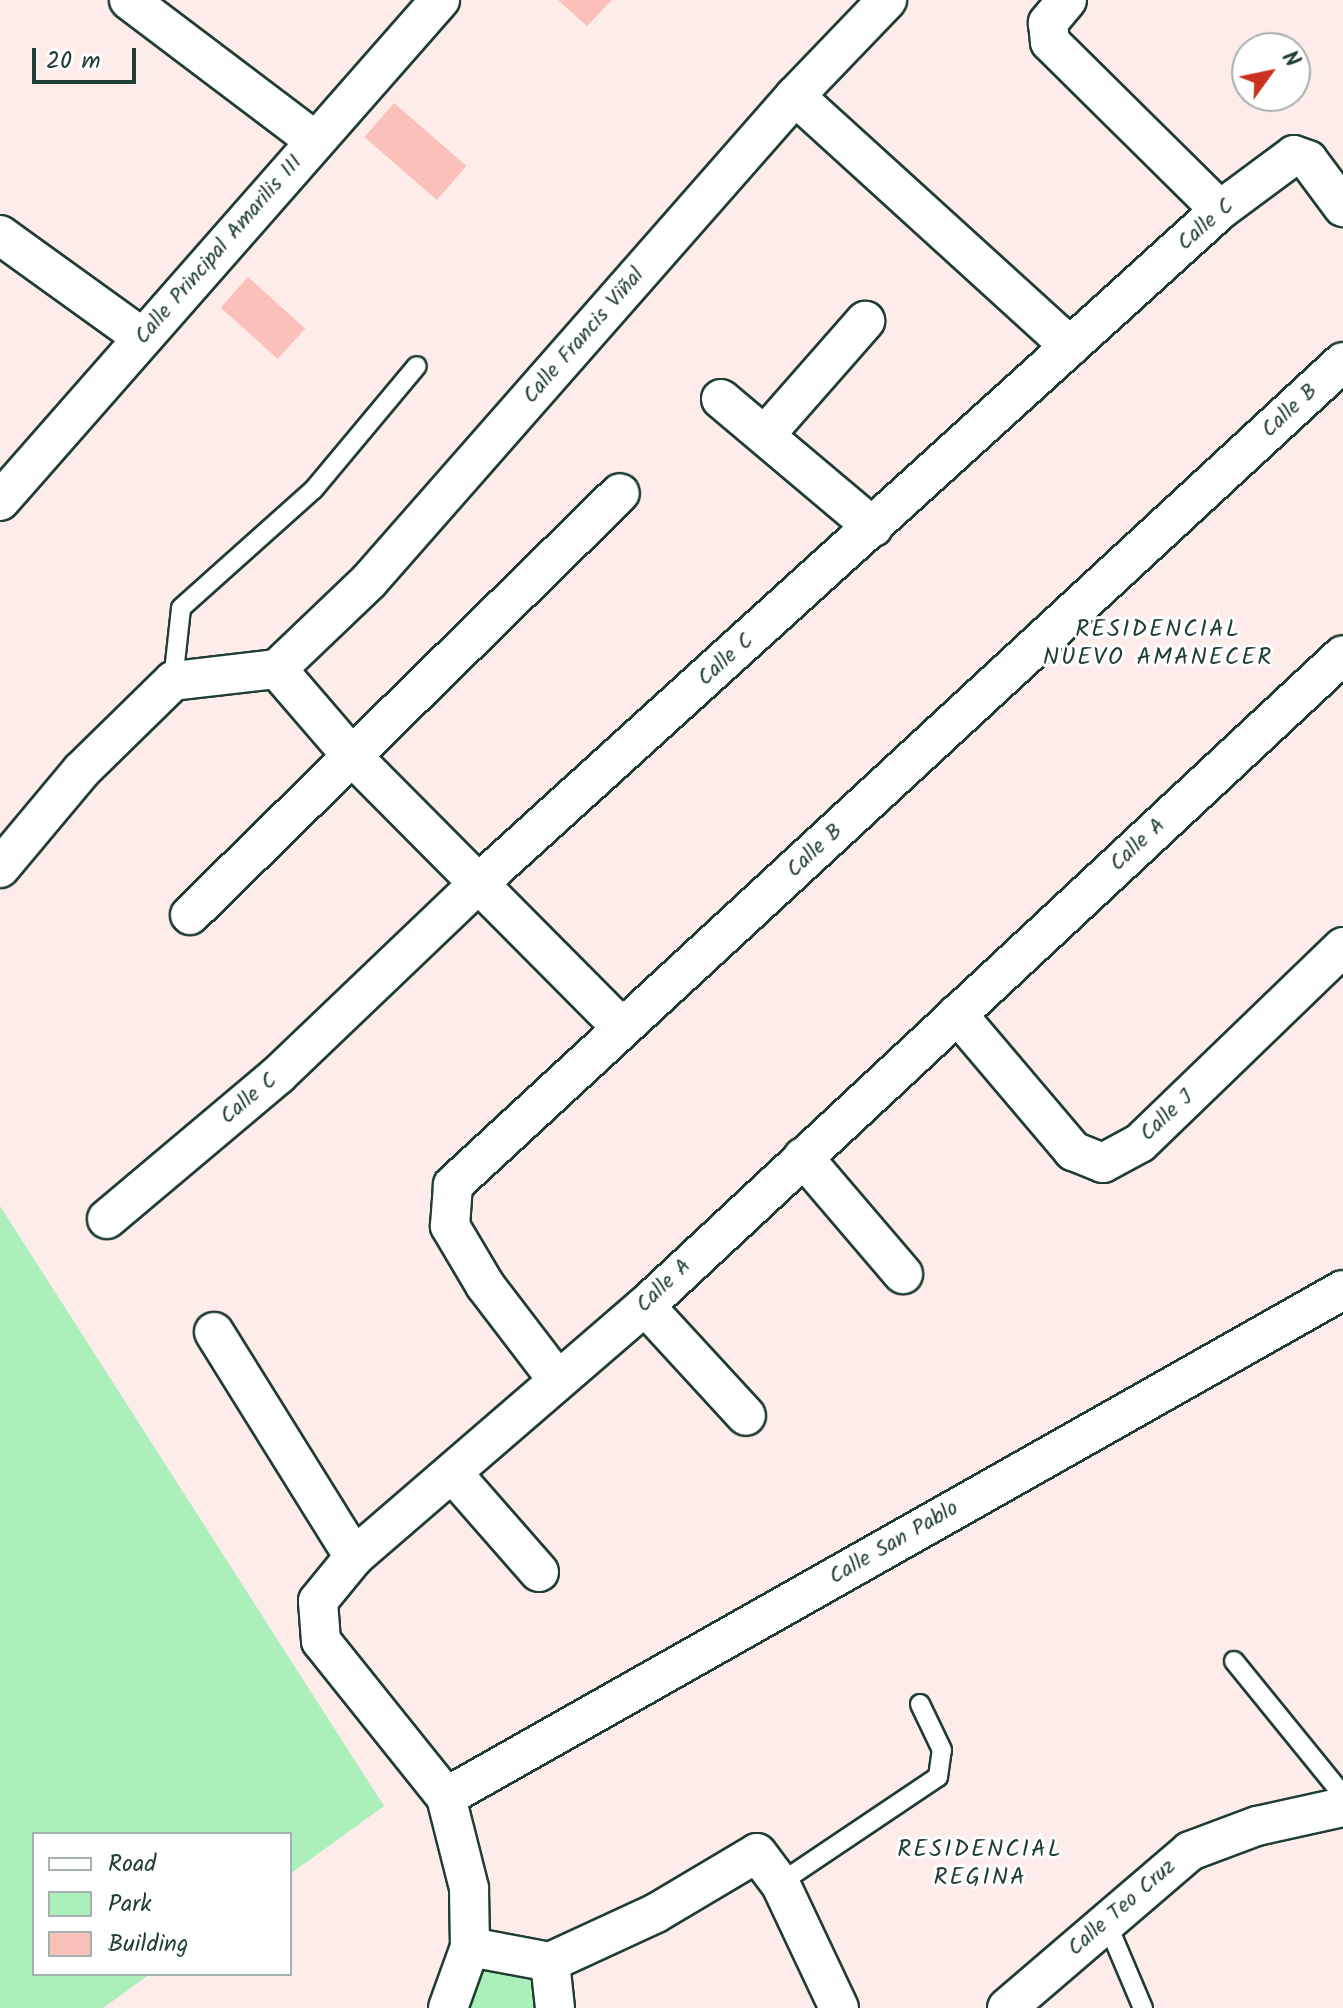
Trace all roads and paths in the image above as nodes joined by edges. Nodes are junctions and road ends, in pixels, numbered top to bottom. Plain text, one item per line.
1 (129, 0) edge
2 (440, 0) edge
3 (887, 0) edge
4 (1067, 0) edge
5 (795, 96) junction
6 (314, 140) junction
7 (1343, 207) edge
8 (1220, 210) junction
9 (0, 235) edge
10 (865, 321) dead end
11 (143, 338) junction
12 (1070, 346) junction
13 (1343, 362) edge
14 (417, 366) dead end
15 (721, 399) dead end
16 (765, 435) junction
17 (620, 493) dead end
18 (0, 501) edge
19 (873, 527) junction
20 (1343, 655) edge
21 (277, 669) junction
22 (173, 681) junction
23 (350, 754) junction
24 (0, 868) edge
25 (480, 882) junction
26 (190, 915) dead end
27 (1343, 947) edge
28 (957, 1014) junction
29 (621, 1027) junction
30 (803, 1157) junction
31 (107, 1219) dead end
32 (903, 1274) dead end
33 (1343, 1290) edge
34 (645, 1306) junction
35 (214, 1332) dead end
36 (556, 1378) junction
37 (746, 1416) dead end
38 (454, 1475) junction
39 (354, 1557) junction
40 (539, 1572) dead end
41 (1234, 1661) dead end
42 (920, 1704) dead end
43 (1343, 1795) edge
44 (446, 1797) junction
45 (1343, 1807) edge
46 (780, 1883) junction
47 (1106, 1921) junction
48 (470, 1947) junction
49 (550, 1962) junction
50 (448, 2008) edge
51 (555, 2008) edge
52 (839, 2008) edge
53 (1007, 2008) edge
54 (1143, 2008) edge

1 - 6 street
2 - 6 street, Calle Principal Amarilis III
3 - 5 street, Calle Francis Viñal
4 - 8 street
5 - 12 street
5 - 21 street, Calle Francis Viñal
6 - 11 street, Calle Principal Amarilis III
7 - 8 street, Calle C
8 - 12 street, Calle C
9 - 11 street
10 - 16 street
11 - 18 street, Calle Principal Amarilis III
12 - 19 street, Calle C
13 - 29 street, Calle B
14 - 22 lane
15 - 16 street
16 - 19 street
17 - 23 street
19 - 25 street, Calle C
20 - 28 street, Calle A
21 - 22 street
21 - 23 street
22 - 24 street
23 - 25 street
23 - 26 street
25 - 29 street
25 - 31 street, Calle C
27 - 28 street, Calle J
28 - 30 street, Calle A
29 - 36 street, Calle B
30 - 32 street
30 - 34 street, Calle A
33 - 44 street, Calle San Pablo
34 - 36 street, Calle A
34 - 37 street
35 - 39 street
36 - 38 street, Calle A
38 - 39 street, Calle A
38 - 40 street
39 - 44 street, Calle A
41 - 43 lane
42 - 46 lane
44 - 48 street, Calle A
45 - 47 street, Calle Teo Cruz
46 - 49 street
46 - 52 street
47 - 53 street, Calle Teo Cruz
47 - 54 lane
48 - 49 street
48 - 50 street, Calle A
49 - 51 street

